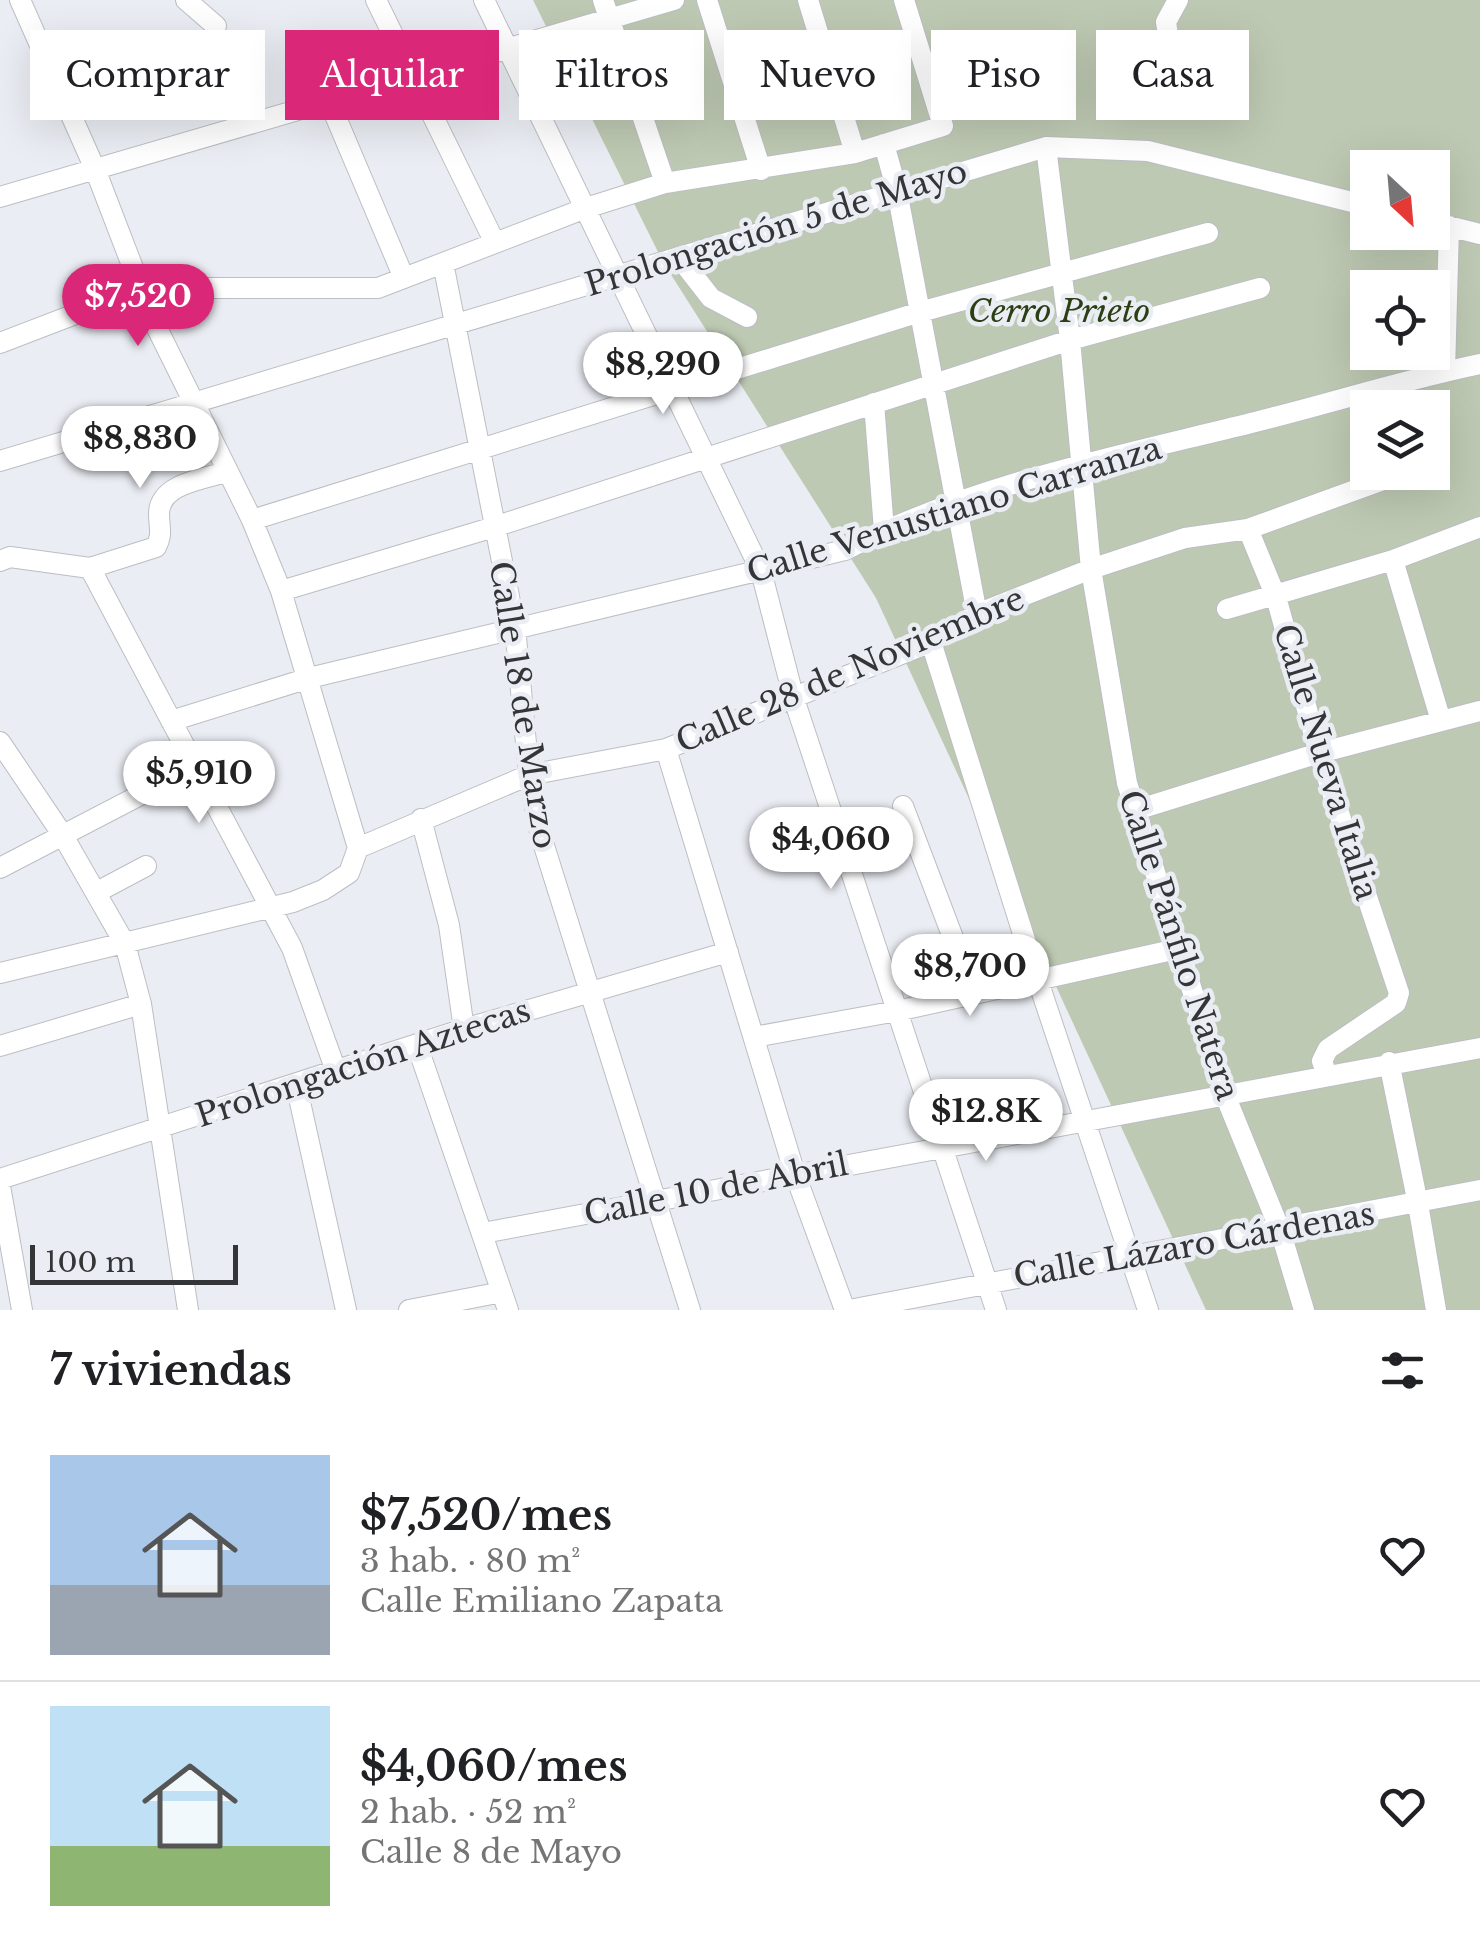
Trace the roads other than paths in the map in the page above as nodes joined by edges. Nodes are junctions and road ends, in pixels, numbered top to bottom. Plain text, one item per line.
1 (20, 0) edge
2 (186, 0) edge
3 (376, 0) edge
4 (484, 0) edge
5 (674, 0) edge
6 (707, 0) edge
7 (808, 0) edge
8 (904, 0) edge
9 (1178, 0) edge
10 (606, 10) edge
11 (216, 26) dead end
12 (390, 30) edge
13 (1167, 30) edge
14 (508, 48) junction
15 (499, 51) edge
16 (285, 113) edge
17 (337, 120) edge
18 (434, 120) edge
19 (884, 144) junction
20 (1046, 148) junction
21 (855, 153) junction
22 (95, 169) junction
23 (761, 170) junction
24 (666, 182) junction
25 (896, 191) junction
26 (0, 196) edge
27 (1350, 202) edge
28 (586, 208) junction
29 (1450, 226) edge
30 (1208, 232) dead end
31 (1480, 234) edge
32 (495, 243) junction
33 (1442, 250) edge
34 (679, 257) junction
35 (443, 264) junction
36 (1060, 271) junction
37 (619, 276) junction
38 (404, 278) junction
39 (143, 288) junction
40 (1260, 288) dead end
41 (920, 312) junction
42 (747, 317) dead end
43 (457, 325) junction
44 (1070, 340) junction
45 (0, 343) edge
46 (1480, 364) edge
47 (1445, 371) junction
48 (933, 384) junction
49 (1402, 384) junction
50 (673, 388) junction
51 (1402, 390) edge
52 (192, 402) junction
53 (874, 404) junction
54 (480, 449) junction
55 (707, 459) junction
56 (0, 461) edge
57 (1081, 465) junction
58 (226, 472) junction
59 (1351, 490) edge
60 (955, 502) junction
61 (252, 520) junction
62 (494, 527) junction
63 (1480, 527) edge
64 (1248, 528) junction
65 (884, 530) junction
66 (1393, 560) junction
67 (0, 562) edge
68 (90, 568) junction
69 (1091, 569) junction
70 (760, 571) junction
71 (281, 591) junction
72 (1276, 597) junction
73 (1228, 610) dead end
74 (977, 614) junction
75 (515, 627) junction
76 (931, 642) junction
77 (309, 678) junction
78 (794, 699) junction
79 (1480, 710) edge
80 (171, 720) junction
81 (1441, 721) junction
82 (0, 742) edge
83 (666, 748) junction
84 (1319, 753) junction
85 (196, 766) junction
86 (529, 775) junction
87 (903, 806) dead end
88 (1133, 811) junction
89 (421, 819) junction
90 (62, 834) junction
91 (358, 848) junction
92 (146, 866) dead end
93 (0, 868) edge
94 (97, 892) junction
95 (270, 908) junction
96 (125, 944) junction
97 (1177, 949) junction
98 (728, 952) junction
99 (0, 973) edge
100 (1037, 978) junction
101 (590, 992) junction
102 (974, 992) junction
103 (142, 1004) junction
104 (897, 1011) junction
105 (464, 1029) junction
106 (754, 1037) junction
107 (418, 1045) junction
108 (0, 1046) edge
109 (1480, 1048) edge
110 (1388, 1062) junction
111 (336, 1071) junction
112 (1327, 1076) junction
113 (296, 1084) junction
114 (1224, 1096) junction
115 (1084, 1120) junction
116 (162, 1127) junction
117 (943, 1146) junction
118 (795, 1174) junction
119 (0, 1182) edge
120 (1480, 1190) edge
121 (657, 1200) junction
122 (1418, 1204) junction
123 (1280, 1230) junction
124 (483, 1233) junction
125 (1130, 1257) junction
126 (987, 1284) junction
127 (505, 1301) edge
128 (22, 1310) edge
129 (188, 1310) edge
130 (346, 1310) edge
131 (409, 1310) edge
132 (690, 1310) edge
133 (847, 1310) edge
134 (996, 1310) edge
135 (1148, 1310) edge
136 (1304, 1310) edge
137 (1436, 1310) edge

1 - 22 street
2 - 11 street
3 - 12 street
4 - 14 street
5 - 10 street
6 - 23 street
7 - 21 street
8 - 19 street
9 - 13 street
10 - 14 street
10 - 24 street
14 - 15 street
14 - 28 street
16 - 22 street
17 - 38 street
18 - 32 street
19 - 21 street
19 - 25 street
20 - 25 street, Prolongación 5 de Mayo
20 - 27 street, Prolongación 5 de Mayo
20 - 36 street, Calle Pánfilo Natera
21 - 23 street
22 - 26 street
22 - 39 street
23 - 24 street
24 - 28 street
25 - 34 street, Prolongación 5 de Mayo
25 - 41 street
28 - 32 street
28 - 37 street
29 - 31 street
30 - 36 street
32 - 35 street
33 - 47 street
34 - 37 street, Prolongación 5 de Mayo
34 - 42 street
35 - 38 street
35 - 43 street, Calle 18 de Marzo
36 - 41 street
36 - 44 street, Calle Pánfilo Natera
37 - 43 street, Prolongación 5 de Mayo
37 - 50 street
38 - 39 street
39 - 45 street
39 - 52 street
40 - 44 street
41 - 48 street
41 - 50 street
43 - 52 street, Prolongación 5 de Mayo
43 - 54 street, Calle 18 de Marzo
44 - 48 street
44 - 57 street, Calle Pánfilo Natera
46 - 47 street, Calle Venustiano Carranza
47 - 49 street, Calle Venustiano Carranza
48 - 53 street
48 - 60 street
49 - 51 street
49 - 57 street, Calle Venustiano Carranza
50 - 54 street
50 - 55 street
52 - 56 street, Prolongación 5 de Mayo
52 - 58 street
53 - 55 street
53 - 65 street
54 - 61 street
54 - 62 street, Calle 18 de Marzo
55 - 62 street
55 - 70 street
57 - 60 street, Calle Venustiano Carranza
57 - 69 street, Calle Pánfilo Natera
58 - 61 street
58 - 68 street
59 - 64 street, Calle 28 de Noviembre
60 - 65 street, Calle Venustiano Carranza
60 - 74 street
61 - 71 street
62 - 71 street
62 - 75 street, Calle 18 de Marzo
63 - 66 street
64 - 69 street, Calle 28 de Noviembre
64 - 72 street, Calle Nueva Italia
65 - 70 street, Calle Venustiano Carranza
66 - 72 street
66 - 81 street
67 - 68 street
68 - 80 street
69 - 74 street, Calle 28 de Noviembre
69 - 88 street, Calle Pánfilo Natera
70 - 75 street, Calle Venustiano Carranza
70 - 78 street
71 - 77 street
72 - 73 street
72 - 84 street, Calle Nueva Italia
74 - 76 street, Calle 28 de Noviembre
75 - 77 street, Calle Venustiano Carranza
75 - 86 street, Calle 18 de Marzo
76 - 78 street, Calle 28 de Noviembre
76 - 100 street
77 - 80 street, Calle Venustiano Carranza
77 - 91 street
78 - 83 street, Calle 28 de Noviembre
78 - 104 street
79 - 81 street
80 - 85 street
81 - 84 street
82 - 90 street
83 - 86 street, Calle 28 de Noviembre
83 - 98 street
84 - 88 street
84 - 112 street, Calle Nueva Italia
85 - 90 street
85 - 95 street
86 - 89 street, Calle 28 de Noviembre
86 - 101 street, Calle 18 de Marzo
87 - 102 street
88 - 97 street, Calle Pánfilo Natera
89 - 91 street, Calle 28 de Noviembre
89 - 105 street
90 - 93 street
90 - 94 street
91 - 95 street, Calle 28 de Noviembre
92 - 94 street
94 - 96 street
95 - 96 street, Calle 28 de Noviembre
95 - 111 street
96 - 99 street, Calle 28 de Noviembre
96 - 103 street
97 - 100 street
97 - 114 street, Calle Pánfilo Natera
98 - 101 street, Prolongación Aztecas
98 - 106 street
100 - 102 street
100 - 115 street
101 - 105 street, Prolongación Aztecas
101 - 121 street, Calle 18 de Marzo
102 - 104 street
103 - 108 street
103 - 116 street
104 - 106 street
104 - 117 street
105 - 107 street, Prolongación Aztecas
106 - 118 street
107 - 111 street, Prolongación Aztecas
107 - 124 street
109 - 110 street, Calle 10 de Abril
110 - 112 street, Calle 10 de Abril
110 - 122 street
111 - 113 street, Prolongación Aztecas
112 - 114 street, Calle 10 de Abril
113 - 116 street, Prolongación Aztecas
113 - 130 street
114 - 115 street, Calle 10 de Abril
114 - 123 street, Calle Pánfilo Natera
115 - 117 street, Calle 10 de Abril
115 - 125 street
116 - 119 street, Prolongación Aztecas
116 - 129 street
117 - 118 street, Calle 10 de Abril
117 - 126 street
118 - 121 street, Calle 10 de Abril
118 - 133 street
119 - 128 street
120 - 122 street, Calle Lázaro Cárdenas
121 - 124 street, Calle 10 de Abril
121 - 132 street, Calle 18 de Marzo
122 - 123 street, Calle Lázaro Cárdenas
122 - 137 street
123 - 125 street, Calle Lázaro Cárdenas
123 - 136 street, Calle Pánfilo Natera
124 - 127 street
125 - 126 street, Calle Lázaro Cárdenas
125 - 135 street
126 - 133 street, Calle Lázaro Cárdenas
126 - 134 street
127 - 131 street

